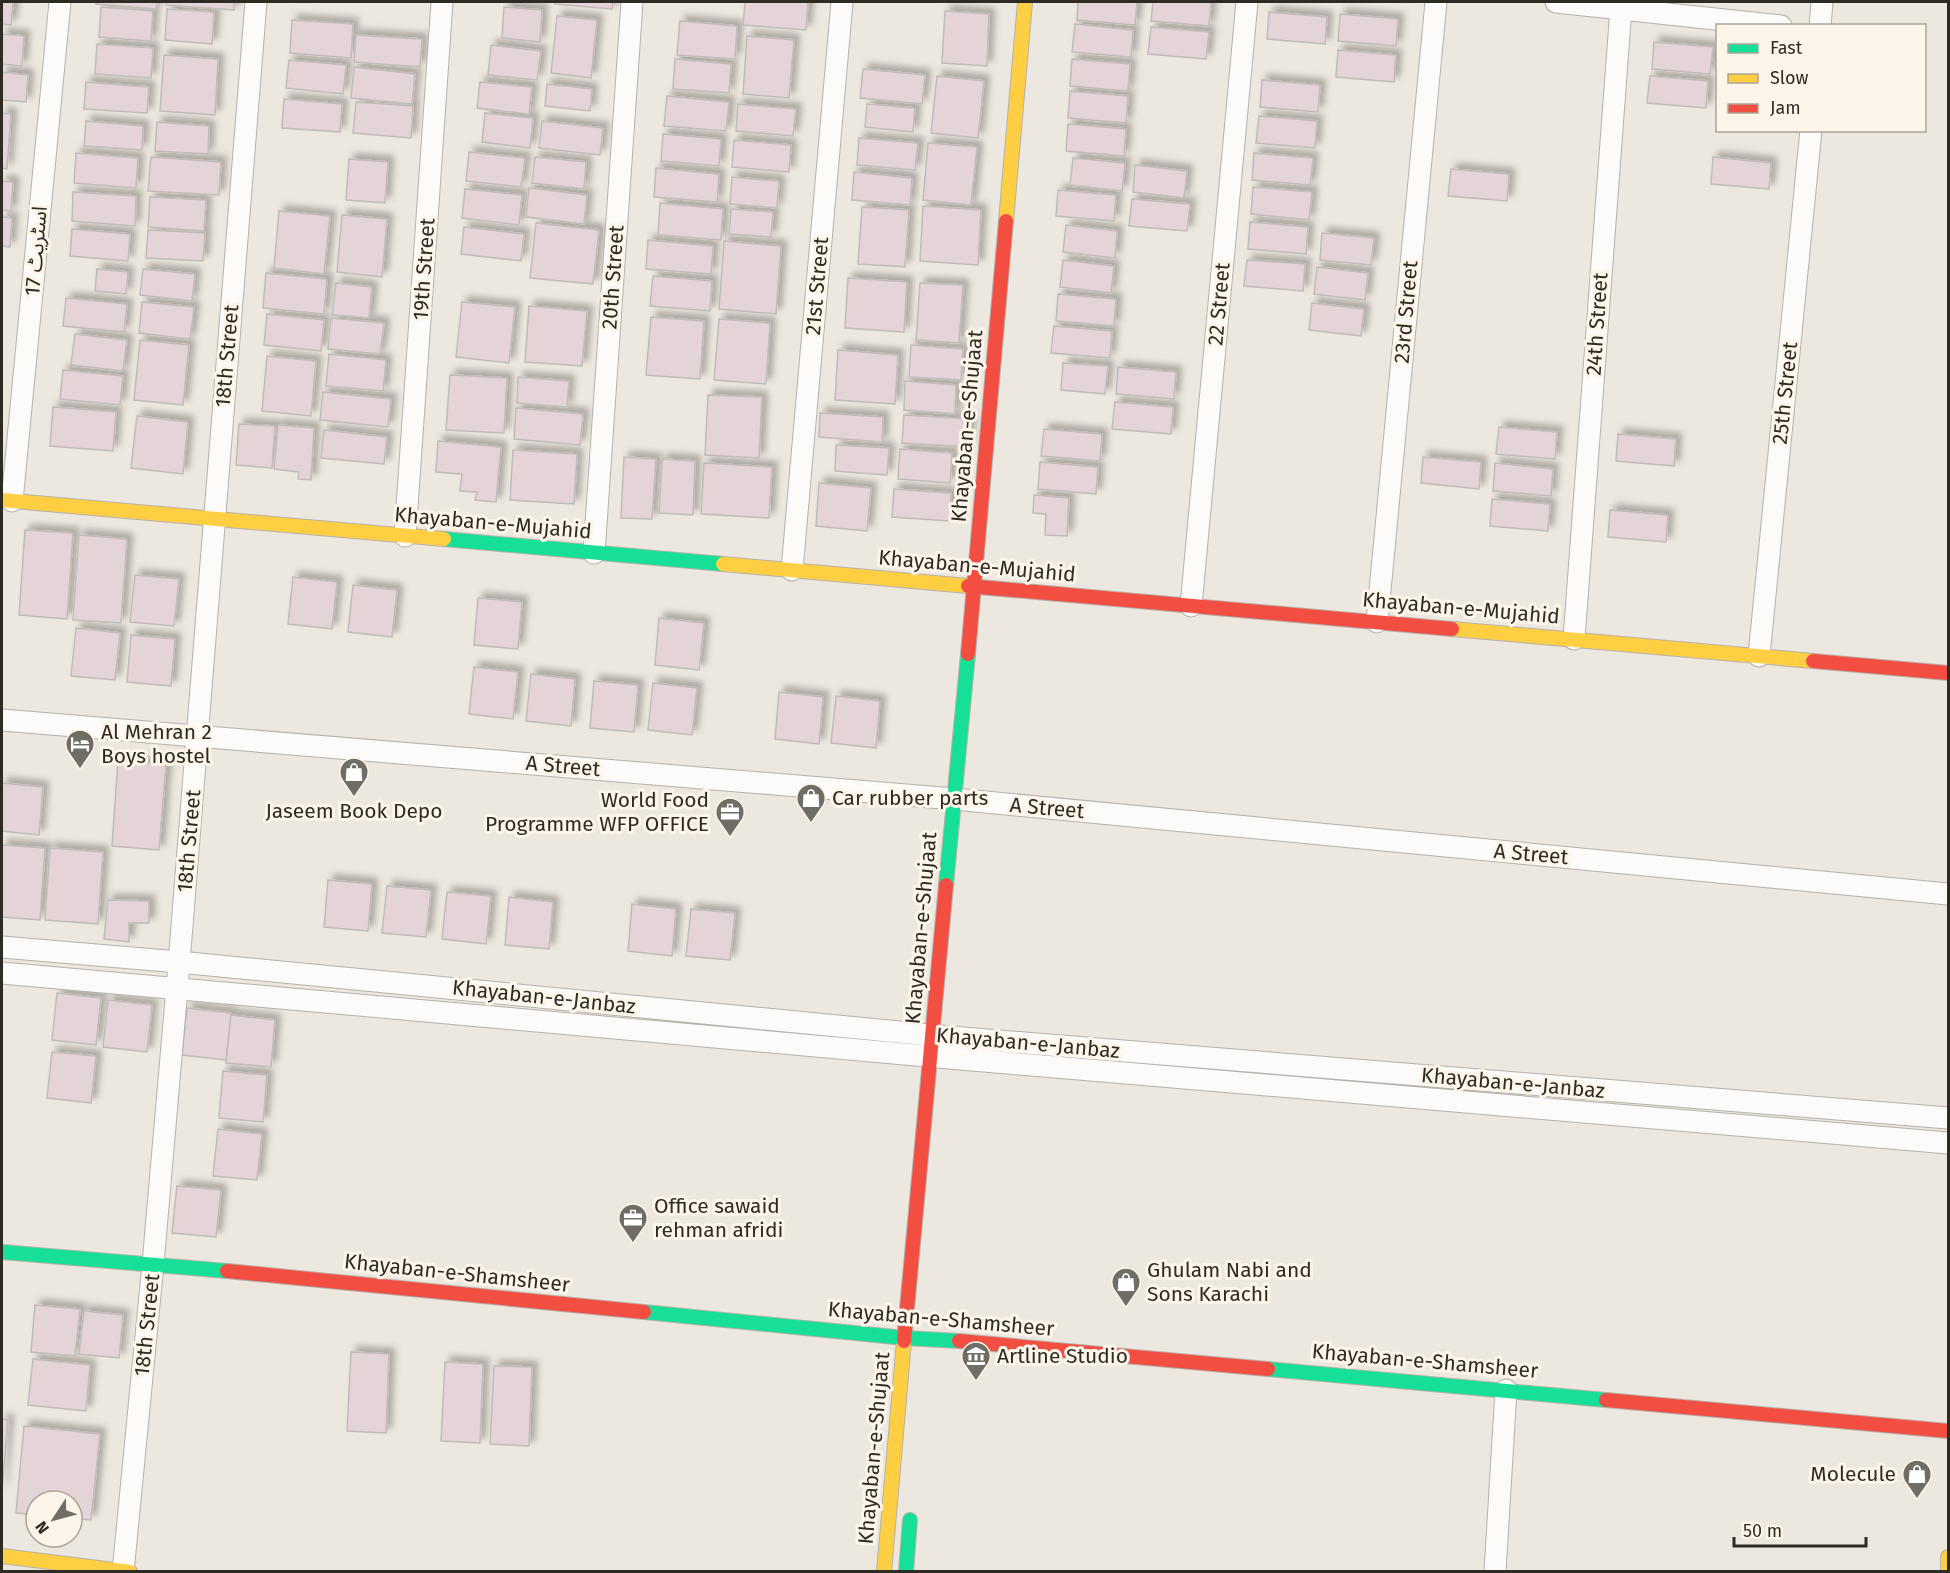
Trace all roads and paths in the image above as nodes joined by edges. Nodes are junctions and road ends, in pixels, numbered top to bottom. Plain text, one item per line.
1 (60, 2) edge
2 (256, 2) edge
3 (442, 2) edge
4 (632, 2) edge
5 (842, 2) edge
6 (1025, 2) edge
7 (1247, 2) edge
8 (1436, 2) edge
9 (1556, 2) edge
10 (1822, 2) edge
11 (1621, 8) junction
12 (1763, 24) edge
13 (1820, 24) edge
14 (1811, 132) edge
15 (7, 501) edge
16 (214, 519) junction
17 (405, 536) junction
18 (594, 553) junction
19 (792, 570) junction
20 (975, 586) junction
21 (1191, 606) junction
22 (1377, 622) junction
23 (1574, 639) junction
24 (1759, 656) junction
25 (1948, 673) edge
26 (2, 720) edge
27 (198, 735) junction
28 (969, 800) junction
29 (1948, 894) edge
30 (2, 947) edge
31 (179, 962) junction
32 (2, 973) edge
33 (177, 988) junction
34 (944, 1047) junction
35 (1948, 1118) edge
36 (1948, 1143) edge
37 (2, 1252) edge
38 (153, 1264) junction
39 (904, 1338) junction
40 (1506, 1390) junction
41 (1948, 1431) edge
42 (911, 1502) dead end
43 (2, 1556) edge
44 (1948, 1557) edge
45 (123, 1571) edge
46 (130, 1572) edge
47 (884, 1572) edge
48 (906, 1572) edge
49 (1495, 1572) edge
50 (1948, 1572) edge

1 - 15 street, اسٹریٹ 17
2 - 16 street, 18th Street
3 - 17 street, 19th Street
4 - 18 street, 20th Street
5 - 19 street, 21st Street
6 - 20 main road, Khayaban-e-Shujaat
7 - 21 street, 22 Street
8 - 22 street, 23rd Street
9 - 11 street
10 - 13 street
11 - 12 street
11 - 23 street, 24th Street
14 - 24 street, 25th Street
15 - 16 main road, Khayaban-e-Mujahid
16 - 17 main road, Khayaban-e-Mujahid
16 - 27 street, 18th Street
17 - 18 main road, Khayaban-e-Mujahid
18 - 19 main road, Khayaban-e-Mujahid
19 - 20 main road, Khayaban-e-Mujahid
20 - 21 main road, Khayaban-e-Mujahid
20 - 28 main road, Khayaban-e-Shujaat
21 - 22 main road, Khayaban-e-Mujahid
22 - 23 main road, Khayaban-e-Mujahid
23 - 24 main road, Khayaban-e-Mujahid
24 - 25 main road, Khayaban-e-Mujahid
26 - 27 street, A Street
27 - 28 street, A Street
27 - 31 street, 18th Street
28 - 29 street, A Street
28 - 34 main road, Khayaban-e-Shujaat
30 - 31 street, Khayaban-e-Janbaz
31 - 33 street, 18th Street
31 - 34 street, Khayaban-e-Janbaz
32 - 33 street, Khayaban-e-Janbaz
33 - 34 street, Khayaban-e-Janbaz
33 - 38 street, 18th Street
34 - 35 street, Khayaban-e-Janbaz
34 - 36 street, Khayaban-e-Janbaz
34 - 39 main road, Khayaban-e-Shujaat
37 - 38 main road, Khayaban-e-Shamsheer
38 - 39 main road, Khayaban-e-Shamsheer
38 - 45 street, 18th Street
39 - 40 main road, Khayaban-e-Shamsheer
39 - 47 main road, Khayaban-e-Shujaat
40 - 41 main road, Khayaban-e-Shamsheer
40 - 49 street
42 - 48 main road, Khayaban-e-Shujaat
43 - 45 main road
44 - 50 main road
45 - 46 main road

